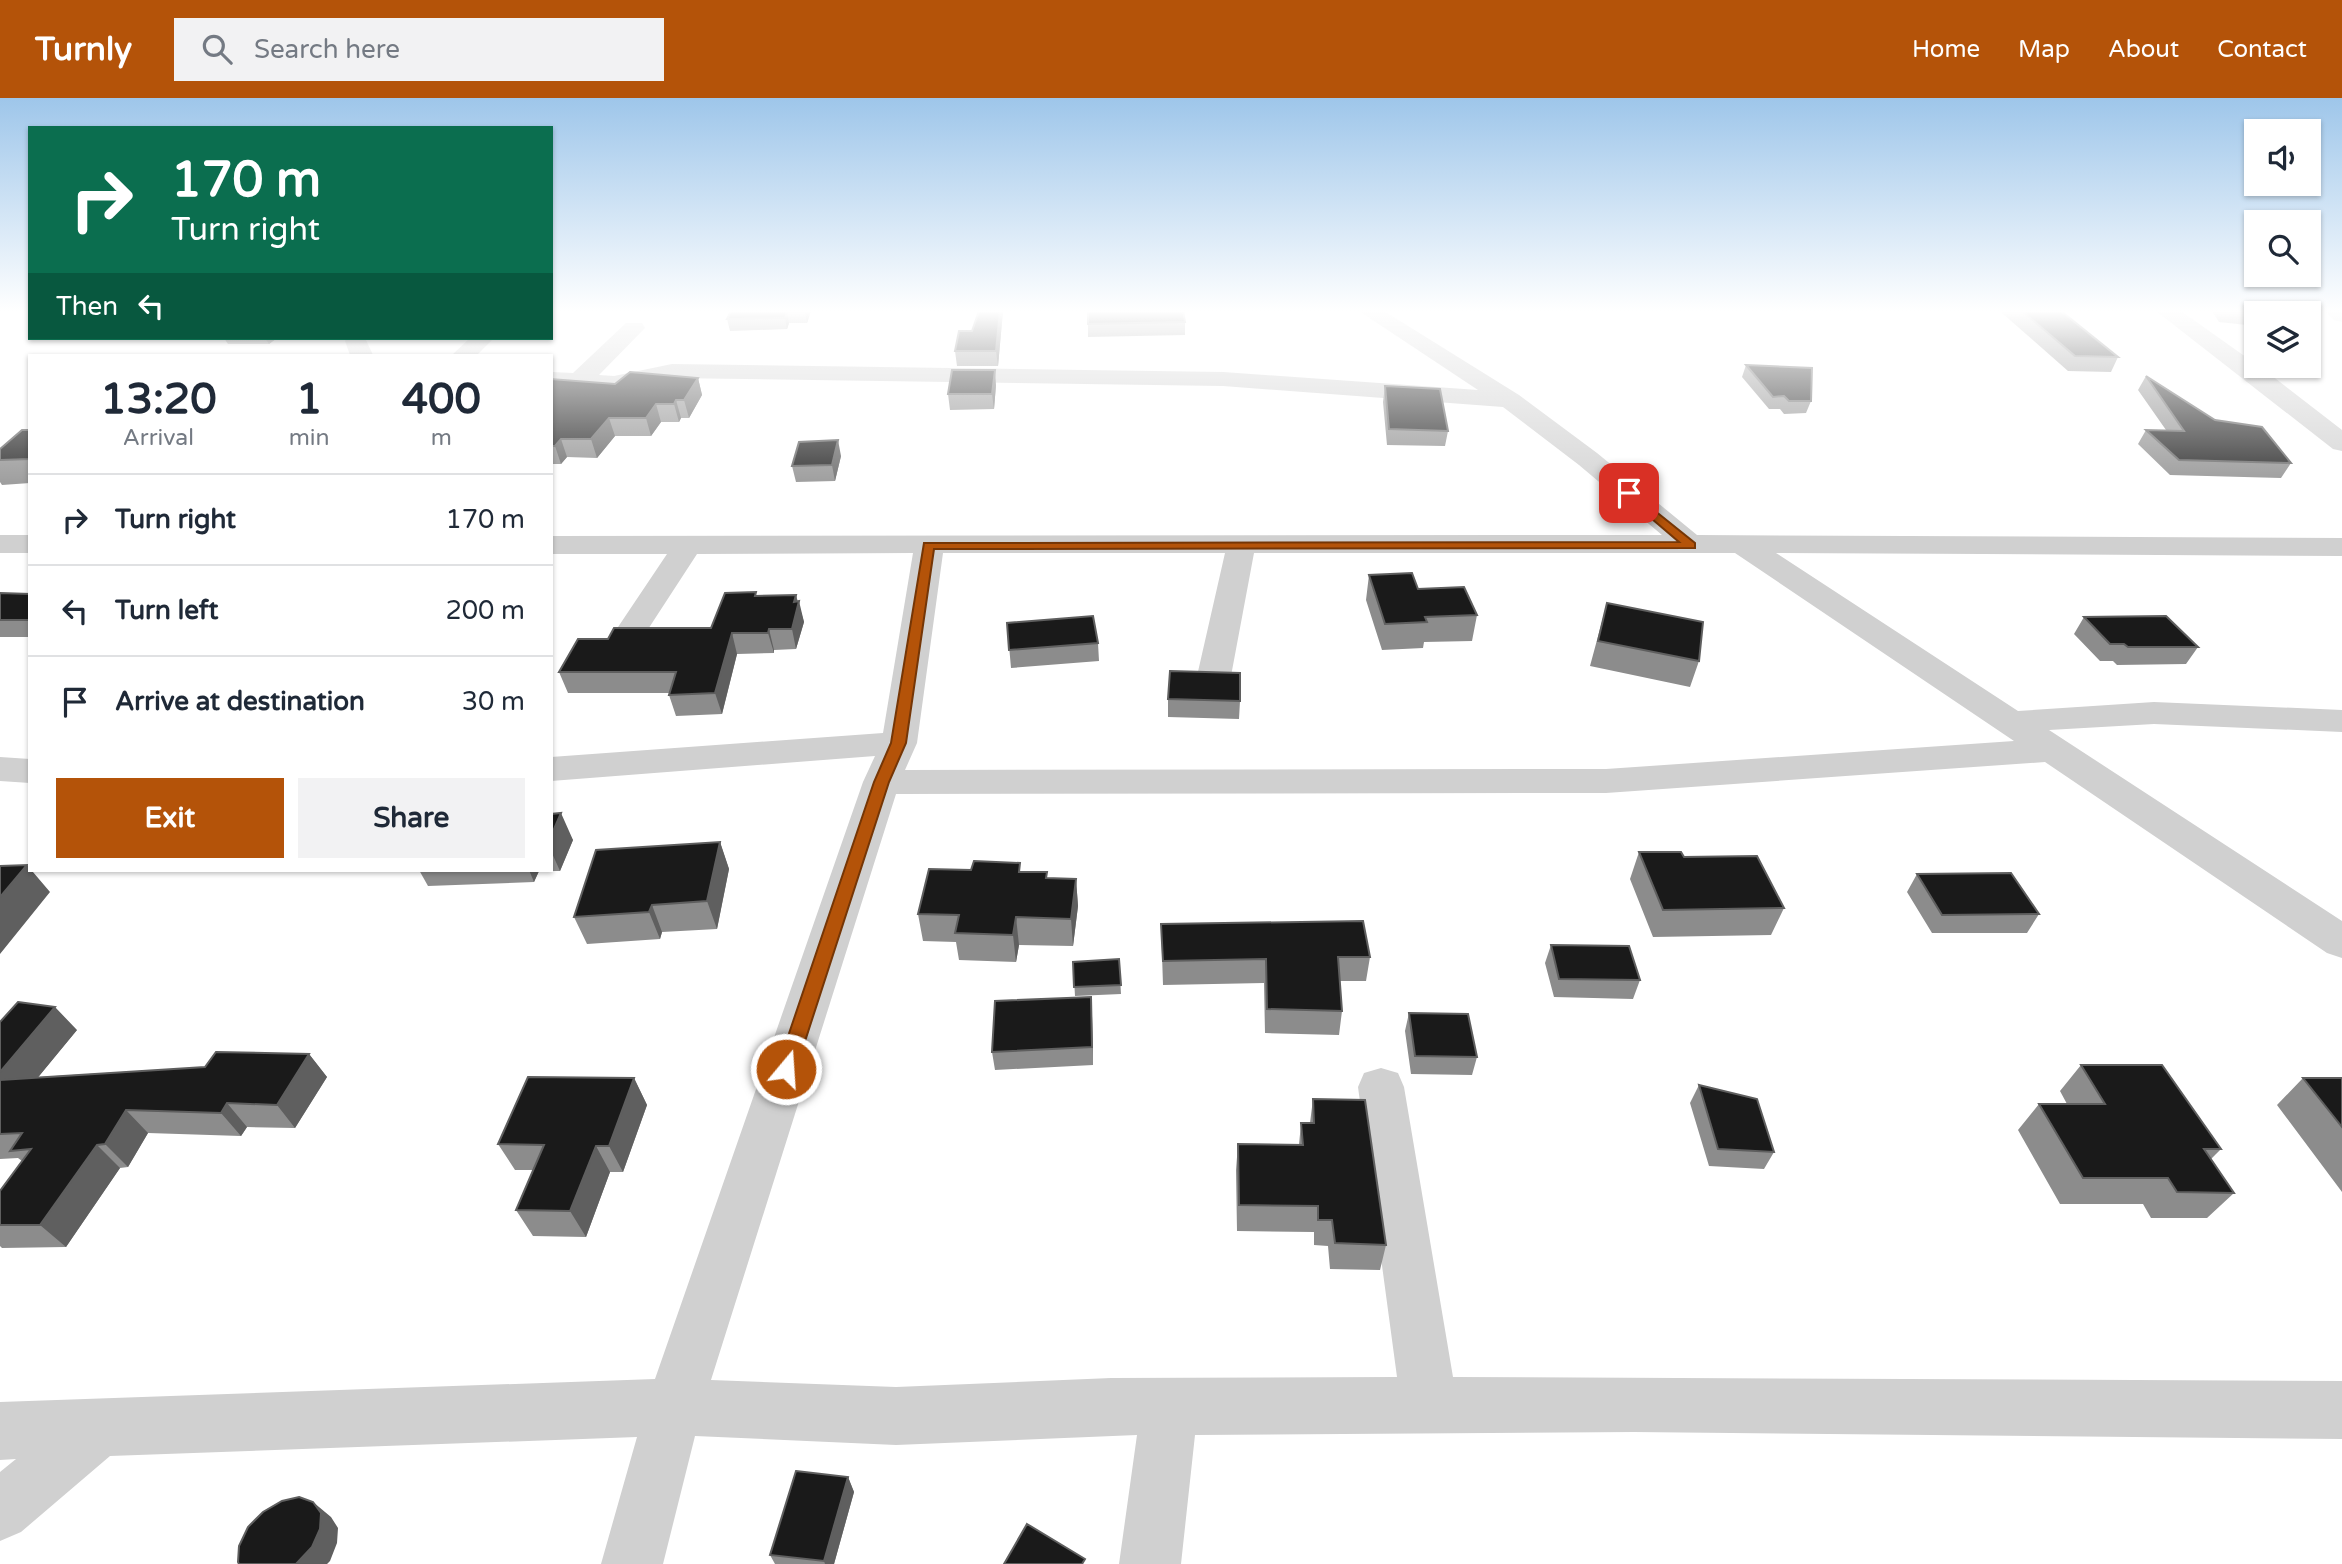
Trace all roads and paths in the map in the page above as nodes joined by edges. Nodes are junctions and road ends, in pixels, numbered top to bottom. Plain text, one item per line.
1 (557, 379) edge
2 (633, 379) edge
3 (1229, 379) edge
4 (1478, 379) edge
5 (2262, 379) edge
6 (579, 381) joint
7 (1510, 400) junction
8 (2342, 443) edge
9 (0, 544) edge
10 (28, 544) edge
11 (1742, 544) junction
12 (553, 545) edge
13 (688, 545) junction
14 (929, 545) junction
15 (1241, 545) junction
16 (1691, 545) junction
17 (2342, 547) edge
18 (630, 634) edge
19 (1214, 676) edge
20 (2342, 721) edge
21 (2010, 722) junction
22 (2052, 750) junction
23 (890, 763) junction
24 (0, 769) edge
25 (553, 769) edge
26 (28, 771) edge
27 (2342, 942) edge
28 (1381, 1087) dead end
29 (1429, 1406) junction
30 (674, 1407) junction
31 (1170, 1407) junction
32 (2342, 1410) edge
33 (100, 1427) junction
34 (0, 1431) edge
35 (0, 1511) edge
36 (632, 1564) edge
37 (1150, 1564) edge

1 - 6 street
2 - 6 street
3 - 7 street
4 - 7 street
5 - 8 street
7 - 16 street
9 - 10 street
11 - 16 street
11 - 17 street
11 - 21 street
12 - 13 street
13 - 14 street
13 - 18 street
14 - 15 street
14 - 23 street
15 - 16 street
15 - 19 street
20 - 21 street
21 - 22 street
22 - 23 street
22 - 27 street
23 - 25 street
23 - 30 street
24 - 26 street
28 - 29 street
29 - 31 street
29 - 32 street
30 - 31 street
30 - 33 street
30 - 36 street
31 - 37 street
33 - 34 street
33 - 35 street

